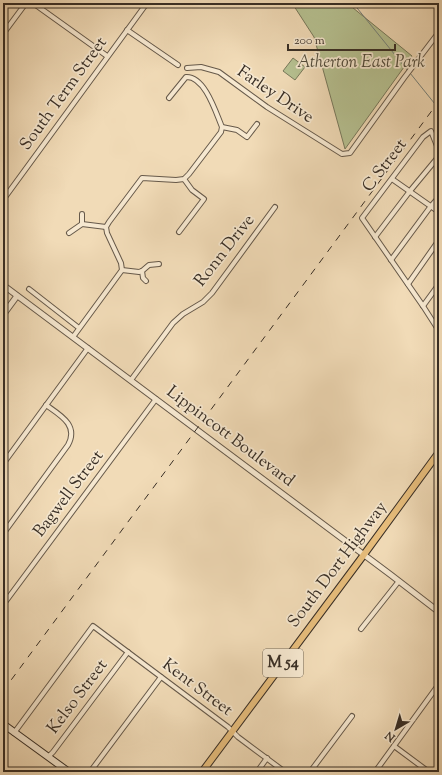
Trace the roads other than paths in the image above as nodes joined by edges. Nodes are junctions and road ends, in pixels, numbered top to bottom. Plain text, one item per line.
1 (26, 3) edge
2 (33, 3) edge
3 (147, 3) edge
4 (127, 30) junction
5 (439, 32) edge
6 (3, 34) edge
7 (108, 56) junction
8 (178, 65) dead end
9 (187, 68) dead end
10 (169, 98) dead end
11 (258, 124) dead end
12 (222, 127) junction
13 (439, 151) edge
14 (439, 156) edge
15 (184, 179) junction
16 (392, 179) junction
17 (410, 191) junction
18 (439, 197) edge
19 (3, 200) edge
20 (431, 206) junction
21 (275, 207) dead end
22 (439, 212) edge
23 (82, 214) dead end
24 (82, 224) junction
25 (106, 227) junction
26 (179, 232) dead end
27 (69, 234) dead end
28 (375, 237) junction
29 (439, 240) edge
30 (391, 260) junction
31 (159, 264) dead end
32 (122, 270) junction
33 (141, 271) junction
34 (146, 282) dead end
35 (408, 284) junction
36 (439, 284) edge
37 (3, 285) edge
38 (29, 289) dead end
39 (17, 296) junction
40 (423, 306) junction
41 (3, 315) edge
42 (80, 328) junction
43 (439, 331) edge
44 (73, 337) junction
45 (88, 348) junction
46 (131, 380) junction
47 (156, 399) junction
48 (46, 405) junction
49 (439, 452) edge
50 (3, 464) edge
51 (3, 534) edge
52 (364, 555) junction
53 (399, 581) junction
54 (3, 605) edge
55 (439, 612) edge
56 (361, 629) dead end
57 (128, 652) junction
58 (161, 677) junction
59 (439, 684) edge
60 (352, 716) dead end
61 (3, 724) edge
62 (232, 731) junction
63 (14, 733) junction
64 (394, 746) junction
65 (48, 757) junction
66 (267, 758) junction
67 (69, 772) edge
68 (90, 772) edge
69 (202, 772) edge
70 (257, 772) edge
71 (285, 772) edge
72 (310, 772) edge
73 (375, 772) edge
74 (428, 772) edge

1 - 6 street
2 - 7 street
3 - 4 street, South Term Street
4 - 7 street, South Term Street
4 - 8 street
5 - 9 street, Farley Drive
7 - 19 street, South Term Street
10 - 12 street
11 - 12 street
12 - 15 street
13 - 16 street, C Street
14 - 17 street
15 - 25 street
15 - 26 street
16 - 17 street
16 - 28 street, C Street
17 - 20 street
17 - 28 street
18 - 20 street
20 - 22 street
20 - 30 street
21 - 46 street, Ronn Drive
23 - 24 street
24 - 25 street
24 - 27 street
25 - 32 street
28 - 30 street
29 - 35 street
30 - 35 street
31 - 33 street
32 - 33 street
32 - 42 street
33 - 34 street
35 - 40 street
36 - 40 street
37 - 39 street, Lippincott Boulevard
38 - 42 street
39 - 41 street
39 - 44 street, Lippincott Boulevard
40 - 43 street
42 - 44 street
44 - 45 street, Lippincott Boulevard
45 - 46 street, Lippincott Boulevard
45 - 48 street
46 - 47 street, Lippincott Boulevard
47 - 52 street, Lippincott Boulevard
47 - 54 street, Bagwell Street
48 - 50 street
48 - 51 street
49 - 52 main road, South Dort Highway / M 54
52 - 53 street, Lippincott Boulevard
52 - 62 main road, South Dort Highway / M 54
53 - 55 street, Lippincott Boulevard
53 - 56 street
57 - 58 street, Kent Street
57 - 63 street, Kent Street
57 - 65 street, Kelso Street
58 - 62 street, Kent Street
58 - 68 street
59 - 64 street
60 - 72 street
61 - 63 main road
62 - 66 street, Kent Street
62 - 69 main road, South Dort Highway / M 54
63 - 65 main road
64 - 73 street
64 - 74 street
65 - 67 main road
66 - 70 street
66 - 71 street, Kent Street

